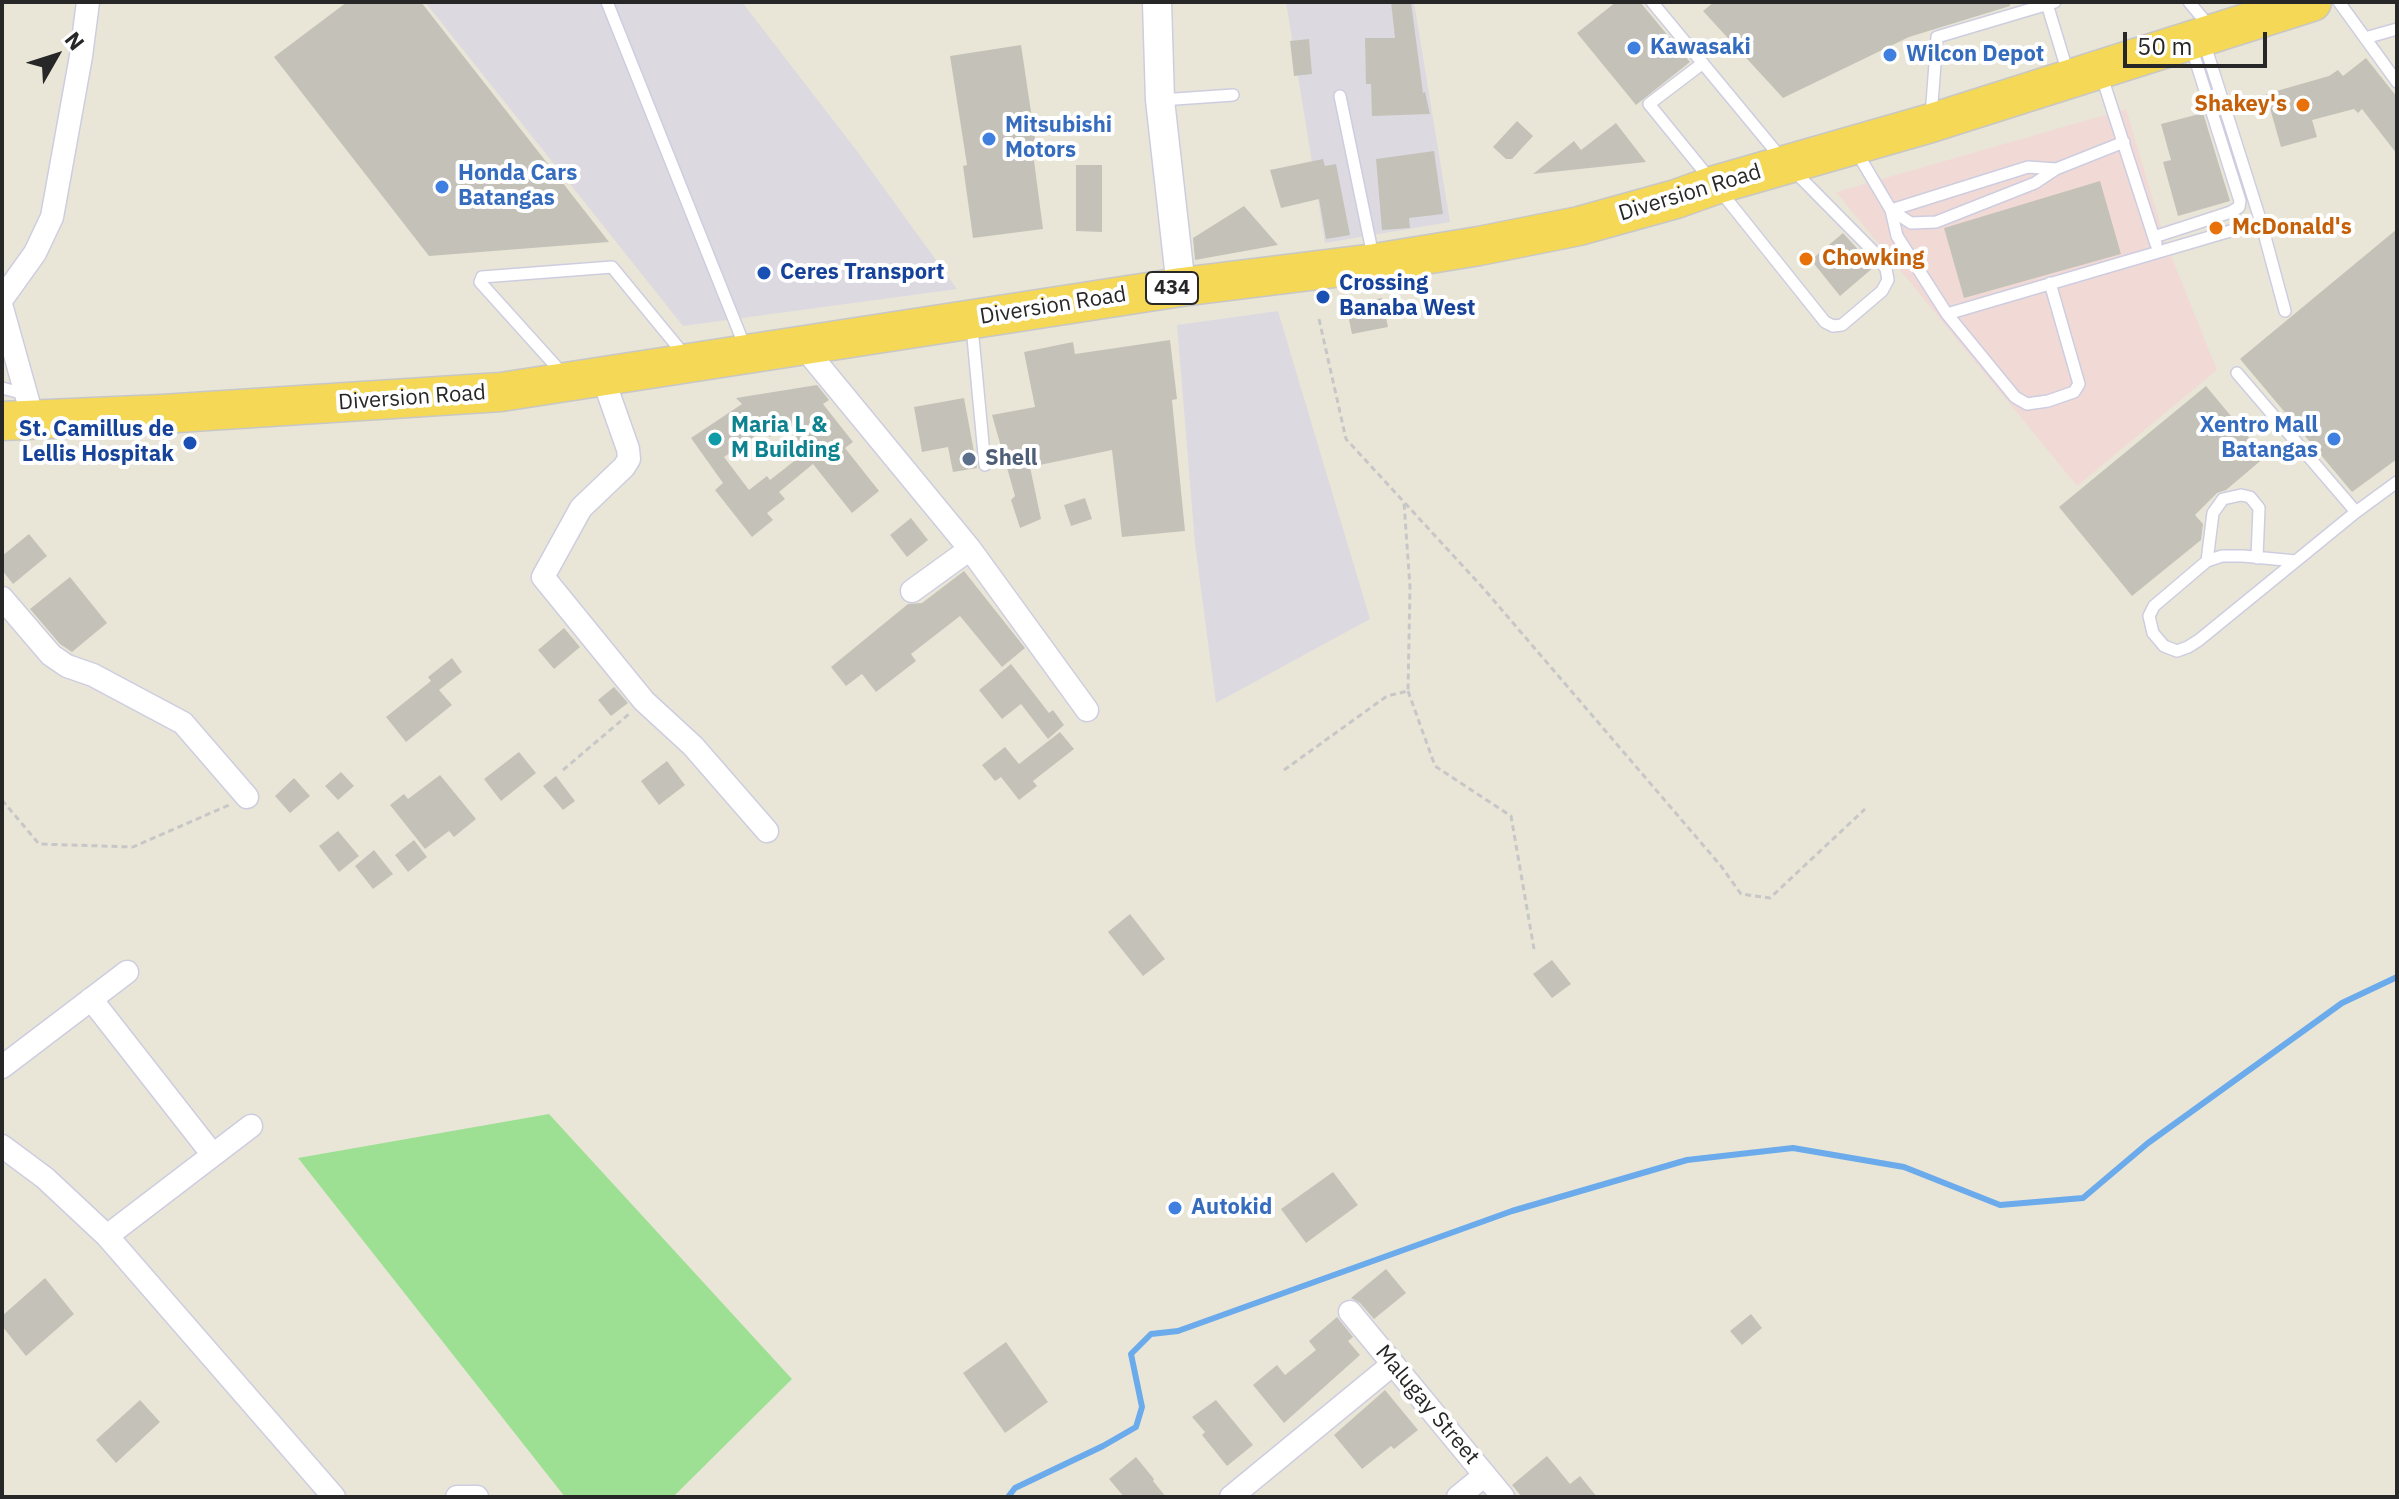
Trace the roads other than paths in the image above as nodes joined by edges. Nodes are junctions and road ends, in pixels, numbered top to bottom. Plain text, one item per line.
1 (88, 2) edge
2 (607, 2) edge
3 (1157, 2) edge
4 (1652, 2) edge
5 (2189, 2) edge
6 (2312, 2) edge
7 (2339, 2) edge
8 (2051, 3) edge
9 (2397, 29) edge
10 (2202, 38) junction
11 (2365, 38) junction
12 (1703, 63) junction
13 (2084, 74) junction
14 (2397, 82) edge
15 (1233, 95) dead end
16 (1340, 96) dead end
17 (1160, 100) junction
18 (1931, 123) junction
19 (2124, 142) junction
20 (1854, 147) junction
21 (1787, 164) junction
22 (2056, 169) junction
23 (1715, 185) junction
24 (1891, 210) junction
25 (2261, 222) junction
26 (2154, 237) junction
27 (2158, 250) junction
28 (1375, 263) junction
29 (2050, 283) junction
30 (1181, 287) junction
31 (2, 299) edge
32 (2, 308) edge
33 (2285, 311) dead end
34 (1947, 314) junction
35 (972, 318) junction
36 (802, 345) junction
37 (749, 355) junction
38 (691, 364) junction
39 (2237, 373) dead end
40 (587, 380) junction
41 (2, 388) edge
42 (20, 411) edge
43 (985, 465) dead end
44 (2397, 482) edge
45 (2356, 512) junction
46 (970, 549) junction
47 (2257, 558) junction
48 (2207, 561) junction
49 (2296, 561) junction
50 (912, 591) dead end
51 (2, 598) edge
52 (1087, 710) dead end
53 (247, 797) road end
54 (767, 831) dead end
55 (127, 972) dead end
56 (91, 999) junction
57 (2, 1067) edge
58 (251, 1126) dead end
59 (2, 1146) edge
60 (213, 1155) junction
61 (107, 1236) junction
62 (1350, 1312) dead end
63 (1393, 1364) junction
64 (1485, 1475) junction
65 (334, 1497) edge
66 (457, 1497) edge
67 (477, 1497) edge
68 (1231, 1497) edge
69 (1458, 1497) edge
70 (1503, 1497) edge

1 - 31 street
2 - 37 lane
3 - 17 street
4 - 12 lane
5 - 10 lane
6 - 10 highway, Diversion Road / 434
7 - 11 lane
8 - 13 lane
8 - 18 lane
9 - 11 lane
10 - 13 highway, Diversion Road / 434
10 - 25 lane
10 - 26 lane
11 - 14 lane
12 - 21 lane
12 - 23 lane
13 - 18 highway, Diversion Road / 434
13 - 19 lane
15 - 17 lane
16 - 28 lane
17 - 30 street
18 - 20 highway, Diversion Road / 434
19 - 22 lane
19 - 26 lane
20 - 21 highway, Diversion Road / 434
20 - 24 lane
21 - 23 highway, Diversion Road / 434
21 - 23 lane
22 - 24 lane
22 - 24 lane
23 - 28 highway, Diversion Road / 434
24 - 34 lane
25 - 27 lane
25 - 33 lane
26 - 27 lane
27 - 29 lane
28 - 30 highway, Diversion Road / 434
29 - 34 lane
29 - 34 lane
30 - 35 highway, Diversion Road / 434
32 - 42 street
35 - 36 highway, Diversion Road / 434
35 - 43 lane
36 - 37 highway, Diversion Road / 434
36 - 46 street
37 - 38 highway, Diversion Road / 434
38 - 40 highway, Diversion Road / 434
38 - 40 lane
39 - 45 lane
40 - 42 highway, Diversion Road / 434
40 - 54 street
41 - 42 lane
44 - 45 lane
45 - 49 lane
46 - 50 street
46 - 52 street
47 - 48 lane
47 - 48 lane
47 - 49 lane
48 - 49 lane
51 - 53 street
55 - 56 street
56 - 57 street
56 - 60 street
58 - 60 street
59 - 61 street
60 - 61 street
61 - 65 street
62 - 63 street, Malugay Street
63 - 64 street, Malugay Street
63 - 68 street
64 - 69 street
64 - 70 street, Malugay Street
66 - 67 street

